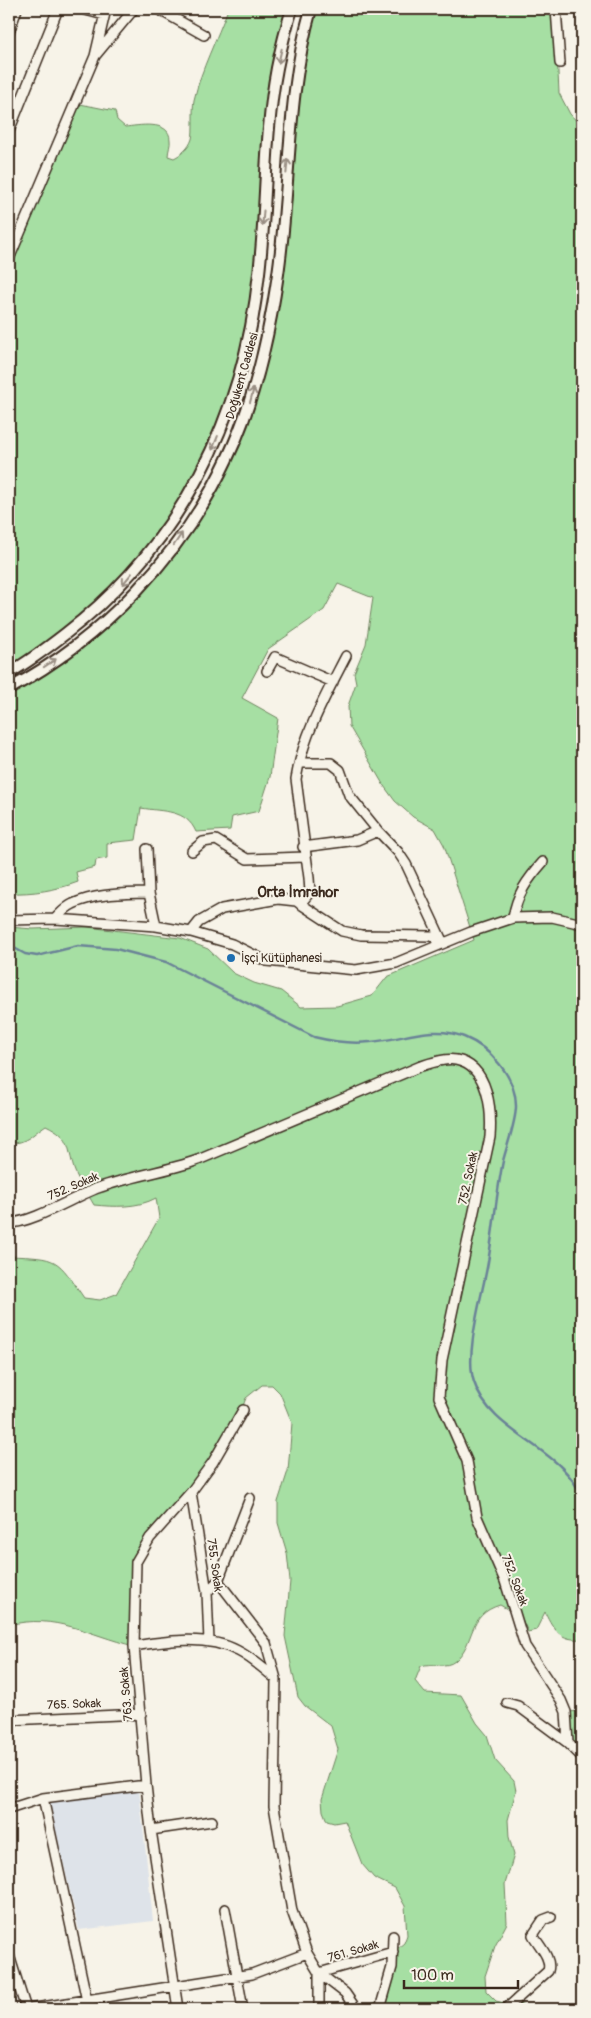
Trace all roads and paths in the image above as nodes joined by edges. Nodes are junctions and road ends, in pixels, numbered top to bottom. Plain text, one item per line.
1 (17, 9) edge
2 (58, 9) edge
3 (82, 9) edge
4 (134, 9) edge
5 (158, 9) edge
6 (292, 9) edge
7 (311, 9) edge
8 (556, 9) edge
9 (105, 12) edge
10 (9, 32) edge
11 (204, 35) dead end
12 (95, 56) junction
13 (560, 63) dead end
14 (9, 131) edge
15 (11, 244) edge
16 (9, 259) edge
17 (346, 656) dead end
18 (267, 671) dead end
19 (9, 673) edge
20 (333, 682) junction
21 (9, 689) edge
22 (300, 762) junction
23 (378, 831) junction
24 (304, 847) junction
25 (147, 849) dead end
26 (192, 851) dead end
27 (305, 857) junction
28 (543, 862) dead end
29 (149, 893) junction
30 (300, 904) junction
31 (513, 918) junction
32 (55, 919) junction
33 (9, 920) edge
34 (582, 924) edge
35 (156, 926) junction
36 (191, 932) junction
37 (444, 943) junction
38 (9, 1223) edge
39 (243, 1410) dead end
40 (191, 1492) junction
41 (250, 1498) dead end
42 (218, 1581) junction
43 (206, 1592) junction
44 (209, 1642) junction
45 (134, 1646) junction
46 (276, 1679) junction
47 (507, 1703) dead end
48 (140, 1714) junction
49 (9, 1720) edge
50 (568, 1743) junction
51 (582, 1757) edge
52 (146, 1785) junction
53 (43, 1798) junction
54 (9, 1808) edge
55 (212, 1821) dead end
56 (151, 1830) junction
57 (225, 1909) dead end
58 (551, 1917) dead end
59 (393, 1936) dead end
60 (393, 1952) junction
61 (307, 1953) junction
62 (9, 1955) edge
63 (319, 1973) junction
64 (235, 1977) junction
65 (175, 1986) junction
66 (89, 2005) edge
67 (27, 2009) edge
68 (178, 2009) edge
69 (243, 2009) edge
70 (319, 2009) edge
71 (356, 2009) edge
72 (380, 2009) edge
73 (506, 2009) edge

1 - 10 street
2 - 14 street
3 - 9 street
4 - 12 street
5 - 11 street
6 -> 19 main road, Doğukent Caddesi
21 -> 7 main road, Doğukent Caddesi
8 - 13 street
9 - 12 street
12 - 15 street
15 - 16 street
17 - 20 street
18 - 20 street
20 - 22 street
22 - 23 street
22 - 24 street
23 - 24 street
23 - 37 street
24 - 27 street
25 - 29 street
26 - 27 street
27 - 30 street
28 - 31 street
29 - 32 street
29 - 35 street
30 - 36 street
30 - 37 street
31 - 34 street
31 - 37 street
32 - 33 street
32 - 35 street
35 - 36 street
36 - 37 street
38 - 50 street, 752. Sokak
39 - 40 street, 763. Sokak
40 - 43 street, 755. Sokak
40 - 45 street, 763. Sokak
41 - 42 street
42 - 43 street
42 - 46 street
43 - 44 street, 755. Sokak
44 - 45 street
44 - 46 street
45 - 48 street, 763. Sokak
46 - 61 street
47 - 50 street
48 - 49 street, 765. Sokak
48 - 52 street, 763. Sokak
50 - 51 street
52 - 53 street
52 - 56 street, 763. Sokak
53 - 54 street
53 - 66 street
55 - 56 street
56 - 65 street, 763. Sokak
57 - 64 street
58 - 73 street
59 - 60 street
60 - 63 street, 761. Sokak
60 - 72 street
61 - 63 street
61 - 64 street
62 - 67 street
63 - 70 street
63 - 71 street
64 - 65 street
64 - 69 street
65 - 66 street
65 - 68 street, 763. Sokak
66 - 67 street

